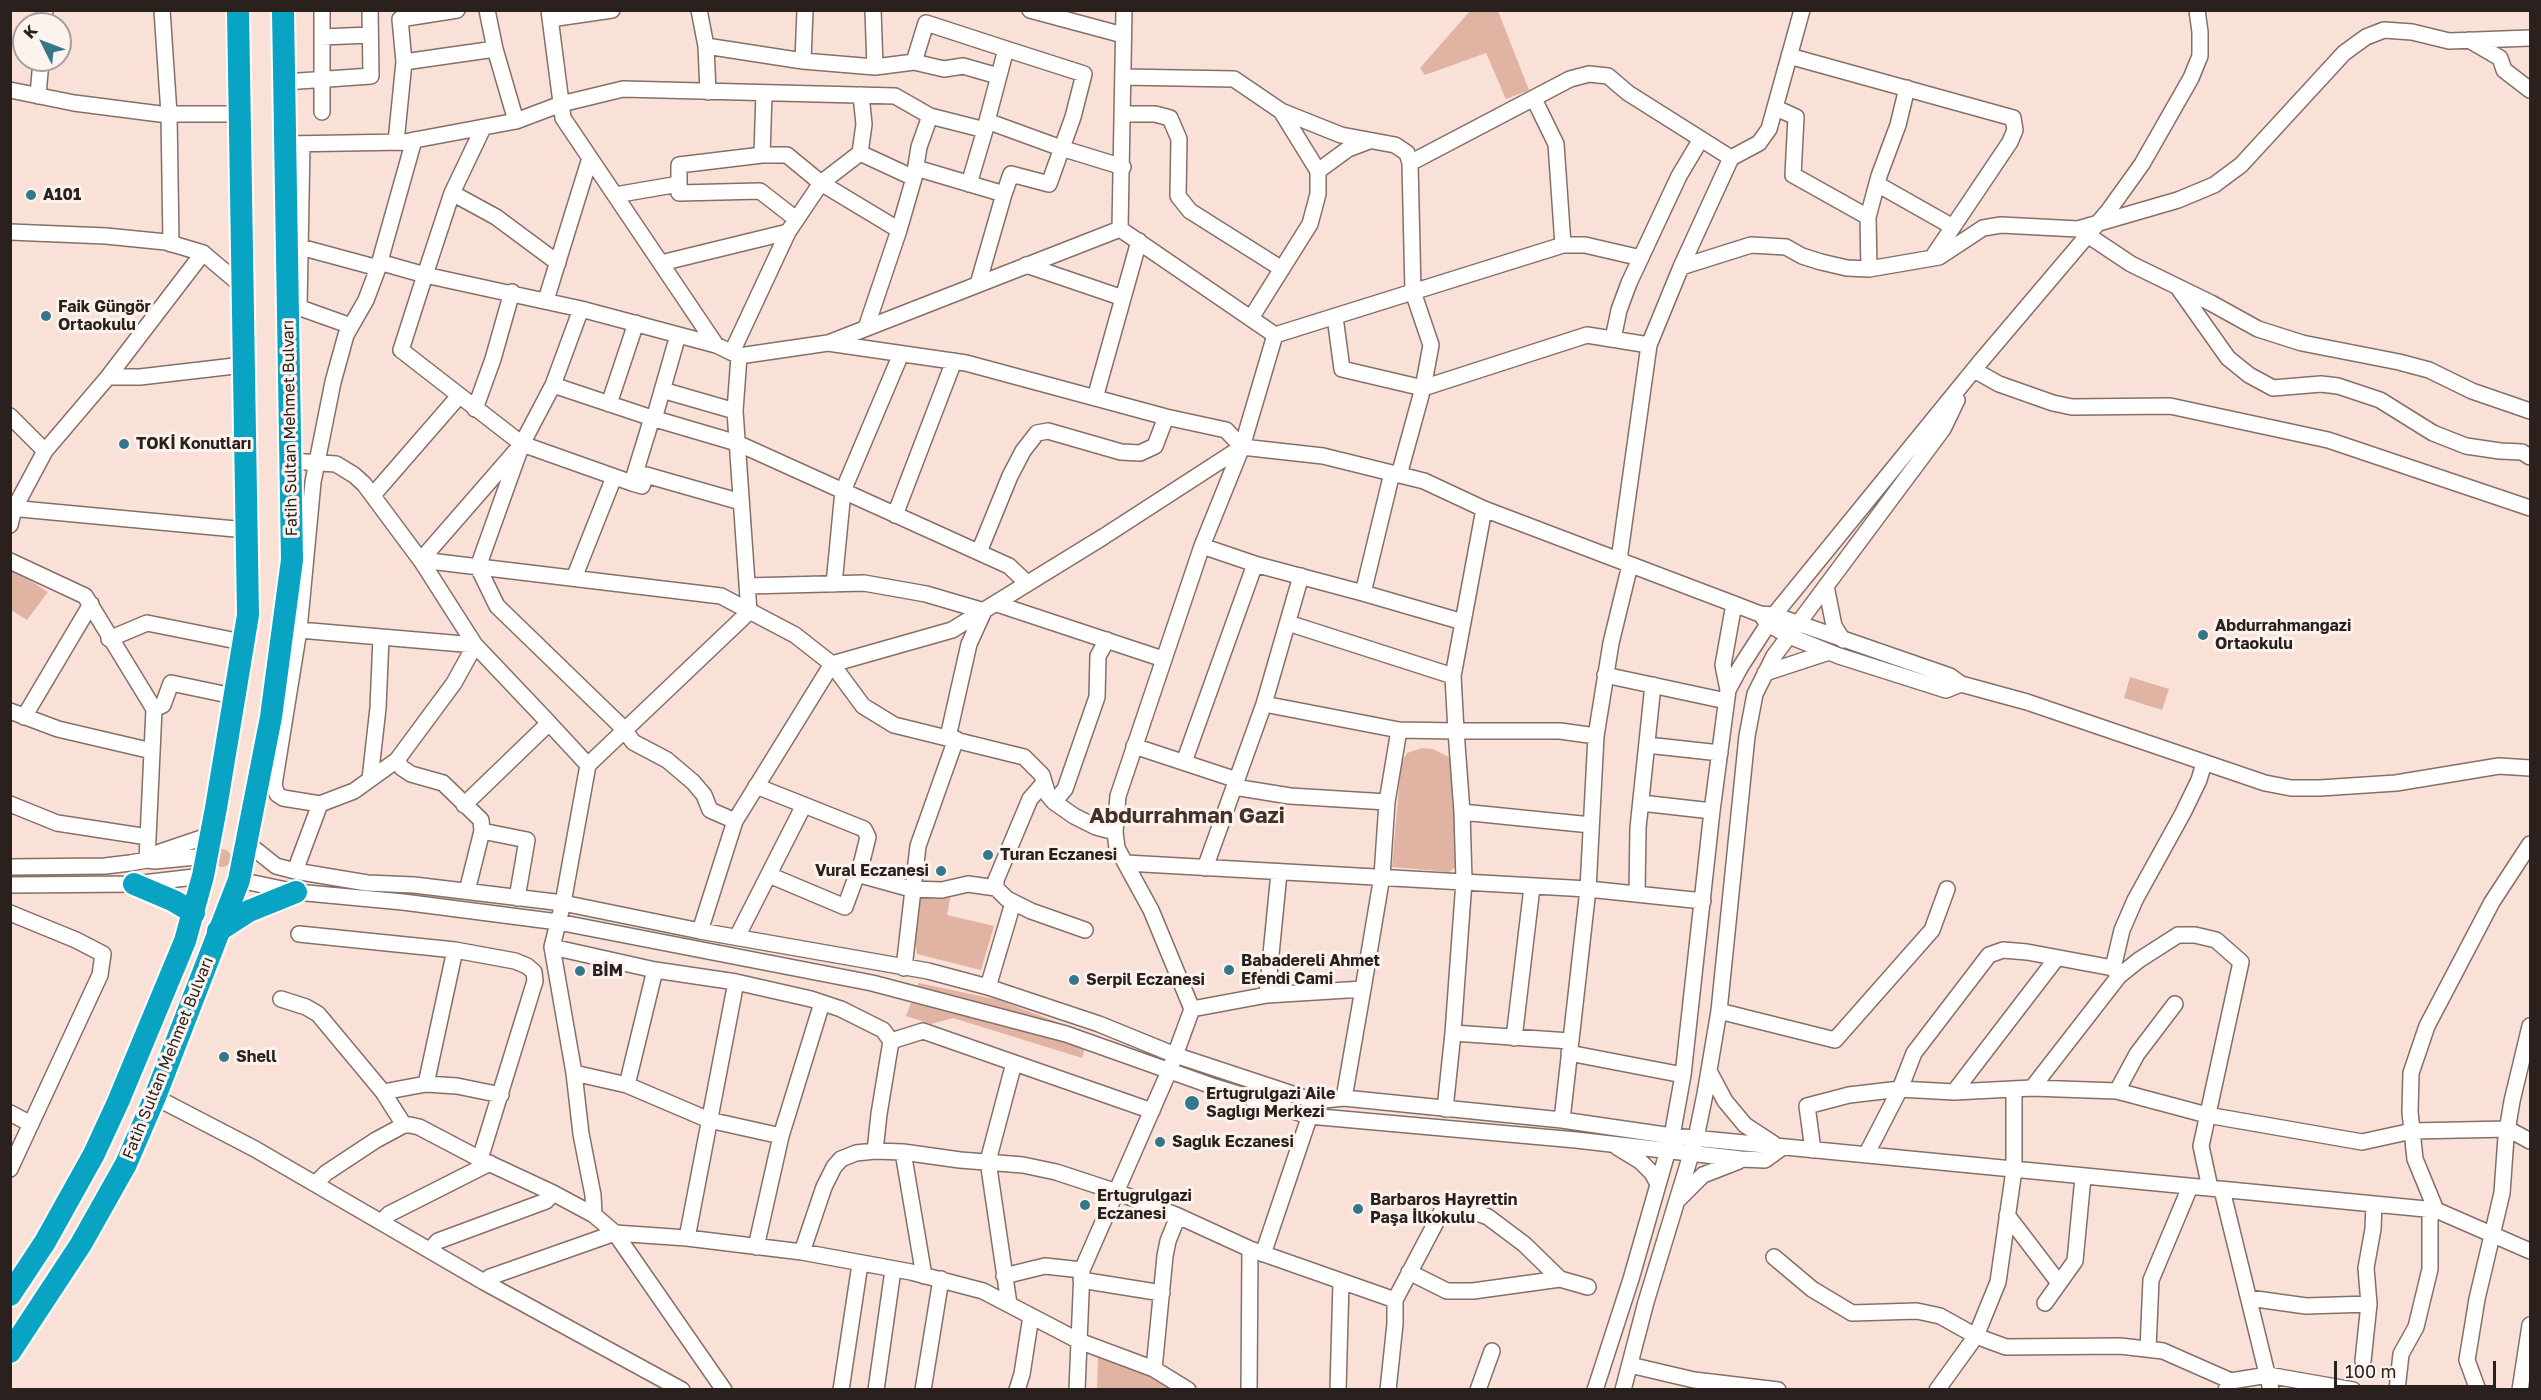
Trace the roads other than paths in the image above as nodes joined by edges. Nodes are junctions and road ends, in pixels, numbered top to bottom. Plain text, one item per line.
1 (162, 10) edge
2 (238, 10) edge
3 (283, 10) edge
4 (322, 10) edge
5 (370, 10) edge
6 (457, 10) edge
7 (488, 10) edge
8 (612, 10) edge
9 (699, 10) edge
10 (805, 10) edge
11 (873, 10) edge
12 (1030, 10) edge
13 (1124, 10) edge
14 (1802, 10) edge
15 (2197, 10) edge
16 (571, 14) edge
17 (549, 15) edge
18 (370, 35) junction
19 (1123, 35) junction
20 (322, 37) junction
21 (2530, 38) edge
22 (2469, 40) junction
23 (706, 46) junction
24 (495, 49) junction
25 (1006, 49) junction
26 (1789, 56) junction
27 (404, 62) junction
28 (803, 62) junction
29 (914, 62) junction
30 (874, 67) junction
31 (40, 72) edge
32 (998, 76) junction
33 (1123, 77) junction
34 (322, 78) junction
35 (285, 81) junction
36 (1907, 88) junction
37 (10, 90) edge
38 (2530, 90) edge
39 (708, 92) junction
40 (764, 93) junction
41 (861, 95) junction
42 (38, 96) junction
43 (1534, 99) junction
44 (561, 104) junction
45 (1776, 108) junction
46 (1281, 111) junction
47 (322, 112) dead end
48 (169, 114) junction
49 (239, 114) junction
50 (1123, 114) junction
51 (930, 116) junction
52 (516, 121) junction
53 (986, 125) junction
54 (483, 128) junction
55 (1701, 139) junction
56 (414, 140) junction
57 (1370, 141) junction
58 (396, 142) junction
59 (294, 144) junction
60 (1062, 148) junction
61 (860, 153) junction
62 (762, 156) junction
63 (590, 158) junction
64 (1731, 159) junction
65 (1410, 163) junction
66 (1123, 167) junction
67 (1318, 171) junction
68 (915, 173) junction
69 (821, 183) junction
70 (679, 184) junction
71 (969, 184) junction
72 (1877, 184) junction
73 (452, 193) junction
74 (1004, 194) junction
75 (615, 195) junction
76 (1868, 217) junction
77 (792, 226) junction
78 (1953, 227) junction
79 (1120, 229) junction
80 (2087, 229) junction
81 (899, 230) junction
82 (10, 232) edge
83 (1139, 242) junction
84 (171, 244) junction
85 (294, 245) junction
86 (1563, 245) junction
87 (202, 252) junction
88 (1641, 258) junction
89 (1932, 258) junction
90 (558, 263) junction
91 (661, 263) junction
92 (379, 265) junction
93 (1026, 266) junction
94 (1681, 267) junction
95 (1282, 269) junction
96 (1869, 269) junction
97 (425, 275) junction
98 (978, 284) junction
99 (242, 286) junction
100 (2177, 286) junction
101 (512, 292) junction
102 (1413, 292) junction
103 (1123, 298) junction
104 (546, 300) junction
105 (294, 306) junction
106 (581, 309) junction
107 (1335, 317) junction
108 (1251, 318) junction
109 (636, 323) junction
110 (351, 326) junction
111 (866, 328) junction
112 (678, 335) junction
113 (1275, 335) junction
114 (1613, 339) junction
115 (828, 343) junction
116 (716, 345) junction
117 (1649, 345) junction
118 (736, 354) junction
119 (901, 354) junction
120 (954, 361) junction
121 (243, 365) junction
122 (1971, 374) junction
123 (108, 377) junction
124 (553, 385) junction
125 (1423, 388) junction
126 (662, 390) junction
127 (459, 396) junction
128 (1095, 398) junction
129 (609, 404) junction
130 (475, 409) junction
131 (735, 411) junction
132 (2530, 411) edge
133 (10, 416) edge
134 (1166, 417) junction
135 (653, 418) junction
136 (737, 443) junction
137 (522, 444) junction
138 (1242, 447) junction
139 (45, 451) junction
140 (2530, 457) edge
141 (290, 461) junction
142 (319, 461) junction
143 (1396, 474) junction
144 (614, 477) junction
145 (632, 483) junction
146 (843, 491) junction
147 (373, 495) junction
148 (741, 502) junction
149 (2530, 508) edge
150 (12, 509) edge
151 (1484, 509) junction
152 (895, 515) junction
153 (10, 525) edge
154 (246, 530) junction
155 (1202, 546) junction
156 (978, 552) junction
157 (421, 560) junction
158 (10, 561) edge
159 (1625, 562) junction
160 (1255, 564) junction
161 (478, 567) junction
162 (1301, 576) junction
163 (574, 578) junction
164 (1027, 583) junction
165 (834, 584) junction
166 (747, 586) junction
167 (1826, 586) junction
168 (1364, 593) junction
169 (92, 604) junction
170 (1734, 604) junction
171 (990, 607) junction
172 (748, 612) junction
173 (1768, 618) junction
174 (1463, 622) junction
175 (1288, 623) junction
176 (299, 630) junction
177 (1793, 630) junction
178 (381, 637) junction
179 (109, 639) junction
180 (1107, 640) junction
181 (1843, 640) junction
182 (242, 642) junction
183 (475, 645) junction
184 (1829, 652) junction
185 (1163, 659) junction
186 (832, 664) junction
187 (1765, 673) junction
188 (1605, 675) junction
189 (1453, 676) junction
190 (1653, 684) junction
191 (1961, 684) junction
192 (233, 696) junction
193 (1727, 696) junction
194 (1264, 704) junction
195 (154, 709) junction
196 (17, 714) edge
197 (549, 723) junction
198 (624, 729) junction
199 (1399, 730) junction
200 (1456, 731) junction
201 (1596, 736) junction
202 (952, 738) junction
203 (1647, 745) junction
204 (1134, 746) junction
205 (152, 751) junction
206 (1720, 753) junction
207 (397, 760) junction
208 (1184, 762) junction
209 (2204, 763) junction
210 (588, 765) junction
211 (2530, 768) edge
212 (370, 779) junction
213 (1043, 784) junction
214 (1235, 784) junction
215 (756, 786) junction
216 (1054, 802) junction
217 (1387, 802) junction
218 (1641, 802) junction
219 (10, 804) edge
220 (320, 804) junction
221 (464, 805) junction
222 (804, 805) junction
223 (1712, 812) junction
224 (1462, 813) junction
225 (735, 821) junction
226 (1591, 825) junction
227 (482, 831) junction
228 (1115, 832) junction
229 (148, 837) junction
230 (246, 842) junction
231 (2530, 844) edge
232 (206, 856) junction
233 (147, 860) junction
234 (1126, 863) junction
235 (10, 867) edge
236 (1205, 868) junction
237 (132, 873) junction
238 (1279, 873) junction
239 (857, 874) junction
240 (769, 875) junction
241 (1382, 876) junction
242 (239, 880) junction
243 (1464, 881) junction
244 (296, 882) junction
245 (10, 885) edge
246 (1532, 887) junction
247 (996, 888) junction
248 (912, 889) junction
249 (1588, 889) junction
250 (1947, 889) dead end
251 (467, 891) junction
252 (1637, 893) junction
253 (517, 898) junction
254 (1702, 901) junction
255 (563, 903) junction
256 (1013, 903) junction
257 (10, 913) edge
258 (194, 913) junction
259 (558, 922) junction
260 (1085, 930) dead end
261 (700, 931) junction
262 (218, 932) junction
263 (299, 934) dead end
264 (737, 937) junction
265 (552, 947) junction
266 (456, 950) junction
267 (2056, 959) junction
268 (904, 968) junction
269 (655, 969) junction
270 (2116, 972) junction
271 (736, 982) junction
272 (988, 987) junction
273 (1363, 989) junction
274 (1267, 994) junction
275 (281, 999) dead end
276 (822, 1003) junction
277 (2175, 1004) dead end
278 (1192, 1009) junction
279 (1719, 1011) junction
280 (2530, 1026) edge
281 (1453, 1033) junction
282 (1515, 1038) junction
283 (891, 1041) junction
284 (1569, 1047) junction
285 (1014, 1063) junction
286 (1173, 1063) junction
287 (1709, 1071) junction
288 (574, 1073) junction
289 (1683, 1075) junction
290 (426, 1084) junction
291 (627, 1085) junction
292 (2032, 1088) junction
293 (1900, 1089) junction
294 (2014, 1089) junction
295 (2116, 1091) junction
296 (383, 1092) junction
297 (1954, 1092) junction
298 (501, 1095) junction
299 (155, 1096) junction
300 (1344, 1098) junction
301 (1314, 1101) junction
302 (1445, 1109) junction
303 (1152, 1111) junction
304 (10, 1113) edge
305 (2207, 1115) junction
306 (1309, 1116) junction
307 (709, 1120) junction
308 (1562, 1120) junction
309 (31, 1124) junction
310 (404, 1125) junction
311 (2508, 1129) junction
312 (2412, 1131) junction
313 (782, 1136) junction
314 (2530, 1141) edge
315 (1670, 1143) junction
316 (1611, 1144) junction
317 (1694, 1145) junction
318 (1780, 1146) junction
319 (1813, 1150) junction
320 (875, 1151) junction
321 (903, 1152) junction
322 (1866, 1155) junction
323 (1741, 1160) junction
324 (485, 1161) junction
325 (988, 1161) junction
326 (10, 1169) edge
327 (2014, 1170) junction
328 (2083, 1176) junction
329 (315, 1184) junction
330 (1658, 1184) junction
331 (2190, 1187) junction
332 (2216, 1189) junction
333 (1118, 1192) junction
334 (553, 1193) junction
335 (1677, 1201) junction
336 (2374, 1204) junction
337 (2433, 1210) junction
338 (594, 1215) junction
339 (2007, 1215) junction
340 (1178, 1216) junction
341 (381, 1222) junction
342 (615, 1233) junction
343 (2493, 1236) junction
344 (687, 1238) junction
345 (756, 1246) junction
346 (430, 1250) junction
347 (2530, 1251) edge
348 (802, 1252) junction
349 (1257, 1252) junction
350 (1774, 1257) dead end
351 (860, 1264) junction
352 (893, 1270) junction
353 (1409, 1272) junction
354 (1082, 1275) junction
355 (924, 1276) junction
356 (1004, 1276) junction
357 (1560, 1279) junction
358 (941, 1280) junction
359 (484, 1282) junction
360 (1341, 1282) junction
361 (2059, 1283) junction
362 (1588, 1287) dead end
363 (1162, 1293) junction
364 (10, 1295) edge
365 (2249, 1298) junction
366 (1395, 1300) junction
367 (2045, 1303) dead end
368 (1009, 1304) junction
369 (2369, 1304) junction
370 (1031, 1316) junction
371 (2530, 1325) edge
372 (1976, 1336) junction
373 (1079, 1341) junction
374 (2148, 1349) junction
375 (1492, 1351) dead end
376 (10, 1352) edge
377 (2363, 1361) dead end
378 (1630, 1365) junction
379 (1154, 1369) junction
380 (2270, 1382) edge
381 (2228, 1385) edge
382 (682, 1389) edge
383 (724, 1389) edge
384 (841, 1389) edge
385 (876, 1389) edge
386 (923, 1389) edge
387 (1017, 1389) edge
388 (1077, 1389) edge
389 (1188, 1389) edge
390 (1249, 1389) edge
391 (1338, 1389) edge
392 (1388, 1389) edge
393 (1478, 1389) edge
394 (1595, 1389) edge
395 (1623, 1389) edge
396 (1778, 1389) edge
397 (1937, 1389) edge
398 (2353, 1389) edge
399 (2397, 1389) edge
400 (2478, 1389) edge
401 (2520, 1389) edge

1 - 48 street
2 - 49 highway, Fatih Sultan Mehmet Bulvarı
3 - 35 highway, Fatih Sultan Mehmet Bulvarı
4 - 20 street
5 - 18 street
6 - 27 street
7 - 24 street
8 - 16 street
9 - 23 street
10 - 28 street
11 - 30 street
12 - 19 street
13 - 19 street
14 - 26 street
15 - 80 street
16 - 17 street
17 - 44 street
18 - 20 street
18 - 34 street
19 - 33 street
20 - 34 street
21 - 22 street
22 - 38 street
22 - 80 street
23 - 28 street
23 - 39 street
24 - 27 street
24 - 52 street
25 - 29 street
25 - 32 street
25 - 60 street
26 - 36 street
26 - 45 street
27 - 58 street
28 - 30 street
29 - 30 street
29 - 32 street
31 - 42 street
32 - 53 street
33 - 46 street
33 - 50 street
34 - 35 street
34 - 47 street
35 - 59 highway, Fatih Sultan Mehmet Bulvarı
36 - 72 street
36 - 78 street
37 - 42 street
39 - 40 street
39 - 44 street
40 - 41 street
40 - 62 street
41 - 51 street
41 - 61 street
42 - 48 street
43 - 55 street
43 - 65 street
43 - 86 street
44 - 52 street
44 - 63 street
45 - 64 street
45 - 76 street
46 - 57 street
46 - 67 street
48 - 49 street
48 - 84 street
49 - 99 highway, Fatih Sultan Mehmet Bulvarı
50 - 66 street
50 - 95 street
51 - 53 street
51 - 68 street
52 - 54 street
53 - 60 street
53 - 71 street
54 - 56 street
54 - 73 street
55 - 64 street
55 - 88 street
56 - 58 street
56 - 92 street
57 - 65 street
57 - 67 street
58 - 59 street
59 - 85 highway, Fatih Sultan Mehmet Bulvarı
60 - 66 street
60 - 74 street
61 - 68 street
61 - 69 street
62 - 69 street
62 - 70 street
63 - 75 street
63 - 90 street
64 - 94 street
65 - 102 street
66 - 79 street
67 - 95 street
68 - 71 street
68 - 81 street
69 - 77 street
69 - 81 street
70 - 75 street
70 - 77 street
71 - 74 street
72 - 76 street
72 - 78 street
73 - 90 street
73 - 97 street
74 - 98 street
75 - 91 street
76 - 96 street
77 - 91 street
77 - 118 street
78 - 89 street
79 - 83 street
79 - 93 street
80 - 89 street
80 - 100 street
80 - 122 street
81 - 111 street
82 - 84 street
83 - 103 street
83 - 108 street
84 - 87 street
85 - 92 street
85 - 105 highway, Fatih Sultan Mehmet Bulvarı
86 - 88 street
86 - 102 street
87 - 99 street
87 - 123 street
88 - 114 street
89 - 96 street
90 - 104 street
91 - 116 street
92 - 97 street
92 - 110 street
93 - 98 street
93 - 103 street
94 - 96 street
94 - 117 street
95 - 108 street
97 - 101 street
97 - 127 street
98 - 111 street
99 - 121 highway, Fatih Sultan Mehmet Bulvarı
100 - 132 street
100 - 140 street
101 - 104 street
101 - 130 street
102 - 107 street
102 - 125 street
103 - 128 street
104 - 106 street
105 - 110 street
105 - 141 highway, Fatih Sultan Mehmet Bulvarı
106 - 109 street
106 - 124 street
107 - 113 street
107 - 125 street
108 - 113 street
109 - 112 street
109 - 129 street
110 - 142 street
111 - 115 street
112 - 116 street
112 - 126 street
113 - 138 street
114 - 117 street
114 - 125 street
115 - 118 street
115 - 119 street
116 - 118 street
117 - 159 street
118 - 131 street
119 - 120 street
119 - 146 street
120 - 128 street
120 - 152 street
121 - 123 street
121 - 154 highway, Fatih Sultan Mehmet Bulvarı
122 - 149 street
122 - 167 street
122 - 173 street
123 - 139 street
124 - 129 street
124 - 137 street
125 - 143 street
126 - 131 street
126 - 135 street
127 - 130 street
127 - 147 street
128 - 134 street
129 - 135 street
130 - 137 street
131 - 136 street
133 - 139 street
134 - 138 street
134 - 156 street
135 - 136 street
135 - 145 street
136 - 146 street
136 - 148 street
137 - 144 street
137 - 157 street
137 - 161 street
138 - 143 street
138 - 155 street
138 - 164 street
139 - 150 street
141 - 142 street
141 - 230 highway, Fatih Sultan Mehmet Bulvarı
142 - 147 street
142 - 176 street
143 - 151 street
143 - 168 street
144 - 145 street
144 - 163 street
145 - 148 street
146 - 152 street
146 - 165 street
147 - 157 street
148 - 166 street
150 - 153 street
150 - 154 street
151 - 159 street
151 - 174 street
152 - 156 street
154 - 182 highway, Fatih Sultan Mehmet Bulvarı
155 - 160 street
155 - 185 street
156 - 164 street
157 - 161 street
157 - 183 street
158 - 169 street
159 - 170 street
159 - 188 street
160 - 162 street
160 - 208 street
161 - 163 street
161 - 198 street
162 - 168 street
162 - 175 street
163 - 172 street
164 - 171 street
165 - 166 street
165 - 171 street
166 - 172 street
167 - 177 street
167 - 181 street
168 - 174 street
169 - 179 street
169 - 196 street
170 - 173 street
170 - 193 street
171 - 180 street
171 - 186 street
171 - 202 street
172 - 186 street
172 - 198 street
173 - 177 street
173 - 193 street
174 - 189 street
175 - 189 street
175 - 194 street
176 - 178 street
176 - 220 street
177 - 181 street
177 - 184 street
177 - 187 street
178 - 183 street
178 - 212 street
179 - 182 street
179 - 195 street
180 - 185 street
180 - 216 street
181 - 191 street
182 - 192 highway, Fatih Sultan Mehmet Bulvarı
183 - 197 street
183 - 207 street
184 - 187 street
184 - 191 street
185 - 204 street
186 - 202 street
186 - 215 street
187 - 279 street
188 - 190 street
188 - 201 street
189 - 200 street
190 - 193 street
190 - 203 street
191 - 209 street
192 - 195 street
192 - 232 highway, Fatih Sultan Mehmet Bulvarı
193 - 206 street
194 - 199 street
194 - 214 street
195 - 205 street
196 - 205 street
197 - 210 street
197 - 221 street
198 - 210 street
198 - 225 street
199 - 200 street
199 - 217 street
200 - 201 street
200 - 224 street
201 - 226 street
202 - 213 street
202 - 248 street
203 - 206 street
203 - 218 street
204 - 208 street
204 - 228 street
205 - 229 street
206 - 223 street
207 - 212 street
207 - 221 street
208 - 214 street
209 - 211 street
209 - 270 street
210 - 255 street
212 - 220 street
213 - 216 street
213 - 247 street
214 - 217 street
214 - 236 street
215 - 222 street
215 - 225 street
216 - 228 street
217 - 241 street
218 - 223 street
218 - 252 street
219 - 229 street
220 - 244 street
221 - 227 street
222 - 239 street
222 - 240 street
223 - 254 street
224 - 226 street
224 - 243 street
225 - 261 street
226 - 249 street
227 - 251 street
227 - 253 street
228 - 234 street
229 - 233 street
230 - 232 highway
230 - 242 highway, Fatih Sultan Mehmet Bulvarı
230 - 244 street
231 - 312 street
232 - 233 street
232 - 237 street
232 - 242 highway
232 - 258 highway, Fatih Sultan Mehmet Bulvarı
233 - 237 street
234 - 236 street
234 - 278 street
235 - 237 street
236 - 238 street
237 - 245 street
237 - 258 highway
238 - 241 street
238 - 274 street
239 - 240 street
239 - 248 street
240 - 264 street
241 - 243 street
241 - 273 street
242 - 244 street
242 - 262 highway, Fatih Sultan Mehmet Bulvarı
243 - 246 street
243 - 281 street
244 - 251 street
244 - 259 street
244 - 262 highway
246 - 249 street
246 - 282 street
247 - 248 street
247 - 256 street
248 - 268 street
249 - 252 street
249 - 284 street
250 - 279 street
251 - 253 street
252 - 254 street
253 - 255 street
254 - 289 street
255 - 259 street
255 - 261 street
256 - 260 street
256 - 272 street
257 - 309 street
258 - 364 highway, Fatih Sultan Mehmet Bulvarı
259 - 265 street
259 - 286 street
261 - 264 street
262 - 299 highway, Fatih Sultan Mehmet Bulvarı
263 - 266 street
264 - 268 street
265 - 269 street
265 - 288 street
266 - 290 street
266 - 298 street
267 - 270 street
267 - 293 street
267 - 297 street
268 - 272 street
269 - 271 street
269 - 291 street
270 - 292 street
270 - 305 street
271 - 276 street
271 - 307 street
272 - 286 street
273 - 274 street
273 - 300 street
274 - 278 street
275 - 296 street
276 - 283 street
276 - 313 street
277 - 295 street
278 - 286 street
279 - 287 street
280 - 311 street
281 - 282 street
281 - 302 street
282 - 284 street
283 - 285 street
283 - 320 street
284 - 289 street
284 - 308 street
285 - 303 street
285 - 325 street
286 - 301 street
286 - 303 street
286 - 306 street
287 - 317 street
287 - 318 street
288 - 291 street
288 - 338 street
289 - 315 street
290 - 296 street
290 - 298 street
291 - 307 street
292 - 294 street
292 - 295 street
293 - 297 street
293 - 319 street
293 - 322 street
294 - 297 street
294 - 327 street
295 - 305 street
296 - 310 street
298 - 324 street
299 - 329 street
299 - 376 highway, Fatih Sultan Mehmet Bulvarı
300 - 301 street
300 - 302 street
301 - 306 street
302 - 308 street
303 - 333 street
304 - 309 street
305 - 312 street
305 - 332 street
306 - 316 street
306 - 349 street
307 - 313 street
307 - 344 street
308 - 315 street
309 - 326 street
310 - 324 street
310 - 329 street
311 - 312 street
311 - 314 street
311 - 343 street
312 - 337 street
313 - 345 street
315 - 316 street
315 - 317 street
315 - 330 street
316 - 330 street
317 - 318 street
317 - 323 street
317 - 335 street
318 - 319 street
318 - 323 street
319 - 322 street
320 - 321 street
320 - 348 street
321 - 325 street
321 - 355 street
322 - 327 street
323 - 335 street
324 - 334 street
324 - 341 street
325 - 333 street
325 - 356 street
327 - 328 street
327 - 339 street
328 - 331 street
328 - 361 street
329 - 341 street
330 - 394 street
331 - 332 street
331 - 374 street
332 - 336 street
332 - 365 street
333 - 340 street
333 - 354 street
334 - 338 street
334 - 346 street
335 - 378 street
336 - 337 street
336 - 369 street
337 - 343 street
337 - 399 street
338 - 342 street
339 - 361 street
339 - 372 street
340 - 349 street
340 - 363 street
341 - 346 street
342 - 344 street
342 - 359 street
342 - 383 street
343 - 347 street
343 - 400 street
344 - 345 street
345 - 348 street
346 - 359 street
348 - 351 street
349 - 360 street
349 - 390 street
350 - 372 street
351 - 352 street
351 - 384 street
352 - 355 street
352 - 385 street
353 - 357 street
353 - 357 street
353 - 366 street
354 - 356 street
354 - 363 street
354 - 373 street
355 - 358 street
356 - 368 street
357 - 362 street
358 - 368 street
358 - 386 street
359 - 382 street
360 - 366 street
360 - 391 street
361 - 367 street
363 - 379 street
365 - 369 street
365 - 380 street
366 - 392 street
368 - 370 street
369 - 377 street
370 - 373 street
370 - 387 street
371 - 401 street
372 - 374 street
372 - 397 street
373 - 379 street
373 - 388 street
374 - 381 street
375 - 393 street
378 - 395 street
378 - 396 street
379 - 389 street
380 - 381 street
380 - 398 street

